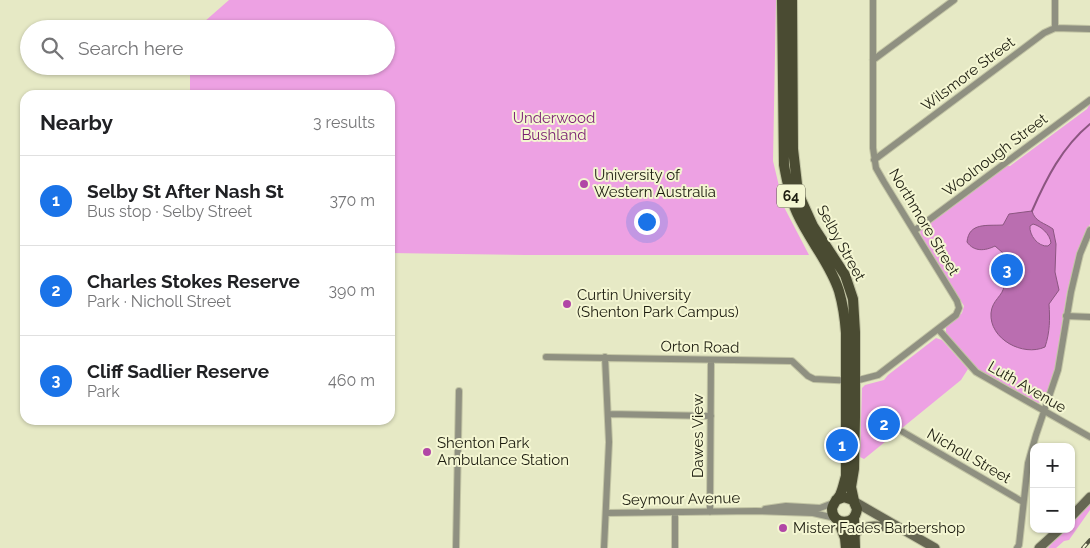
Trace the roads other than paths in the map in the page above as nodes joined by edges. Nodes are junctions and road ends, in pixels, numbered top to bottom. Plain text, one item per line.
1 (782, 0) edge
2 (792, 0) edge
3 (873, 0) edge
4 (954, 0) edge
5 (1055, 0) edge
6 (1055, 28) junction
7 (1090, 29) edge
8 (873, 60) junction
9 (787, 61) junction
10 (1090, 100) edge
11 (874, 160) junction
12 (1090, 230) edge
13 (914, 231) junction
14 (852, 298) junction
15 (842, 302) junction
16 (959, 305) joint
17 (1066, 316) junction
18 (1090, 317) edge
19 (938, 329) junction
20 (546, 357) dead end
21 (605, 357) junction
22 (711, 360) junction
23 (850, 381) junction
24 (459, 391) dead end
25 (1044, 411) junction
26 (608, 414) junction
27 (710, 416) junction
28 (903, 432) dead end
29 (1090, 437) edge
30 (1090, 496) edge
31 (854, 501) junction
32 (835, 502) junction
33 (1023, 502) junction
34 (756, 511) junction
35 (606, 512) junction
36 (675, 512) junction
37 (710, 512) junction
38 (1075, 513) edge
39 (854, 518) junction
40 (838, 519) junction
41 (900, 528) junction
42 (1056, 533) edge
43 (854, 536) junction
44 (1050, 539) junction
45 (456, 548) edge
46 (604, 548) edge
47 (675, 548) edge
48 (846, 548) edge
49 (854, 548) edge
50 (935, 548) edge
51 (1017, 548) edge
52 (1038, 548) edge
53 (1045, 548) edge

1 - 9 main road, Selby Street / 64
2 - 9 main road, Selby Street / 64
3 - 8 street, Northmore Street
4 - 8 street
5 - 6 street
6 - 7 street
6 - 11 street, Wilsmore Street
8 - 11 street, Northmore Street
9 - 14 main road, Selby Street / 64
9 - 15 main road, Selby Street / 64
10 - 13 street, Woolnough Street
11 - 13 street, Northmore Street
12 - 17 street
13 - 16 street, Northmore Street
14 - 15 main road
14 - 23 main road, Selby Street / 64
15 - 23 main road, Selby Street / 64
16 - 19 street, Orton Road
17 - 18 street
17 - 25 street
19 - 23 street, Orton Road
19 - 25 street, Luth Avenue
20 - 21 street, Orton Road
21 - 22 street, Orton Road
21 - 26 street
22 - 23 street, Orton Road
22 - 27 street, Dawes View
23 - 31 main road, Selby Street / 64
23 - 32 main road, Selby Street / 64
24 - 45 street
25 - 29 street, Luth Avenue
25 - 33 street
26 - 27 street
26 - 35 street
27 - 37 street, Dawes View
28 - 33 street, Nicholl Street
30 - 38 main road
31 - 32 main road
31 - 39 main road, 64
31 - 41 main road
32 - 34 street, Seymour Avenue
32 - 40 main road
33 - 51 street
34 - 37 street, Seymour Avenue
34 - 40 street, Seymour Avenue
35 - 36 street, Seymour Avenue
35 - 46 street
36 - 37 street, Seymour Avenue
36 - 47 street
39 - 40 main road
39 - 41 main road
39 - 43 main road
40 - 48 main road
41 - 43 main road
41 - 50 main road
42 - 44 main road
43 - 49 main road
44 - 52 main road
44 - 53 main road

